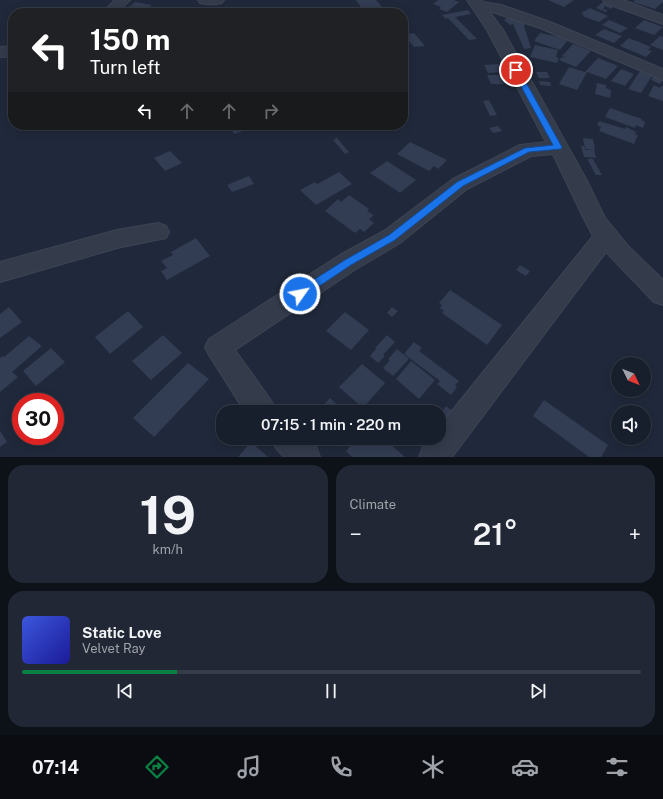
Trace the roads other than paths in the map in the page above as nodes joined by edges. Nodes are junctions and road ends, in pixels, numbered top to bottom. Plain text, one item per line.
1 (123, 0) edge
2 (205, 0) edge
3 (217, 0) edge
4 (610, 0) edge
5 (477, 3) edge
6 (114, 8) edge
7 (663, 20) edge
8 (663, 75) edge
9 (558, 147) junction
10 (158, 232) dead end
11 (606, 236) junction
12 (0, 272) edge
13 (663, 295) edge
14 (257, 405) edge
15 (293, 445) edge
16 (305, 457) edge
17 (434, 457) edge

1 - 6 street
2 - 3 street
4 - 7 street
5 - 8 street
5 - 9 street
9 - 11 street
9 - 14 street
10 - 12 street
11 - 13 street
11 - 17 street
15 - 16 street

